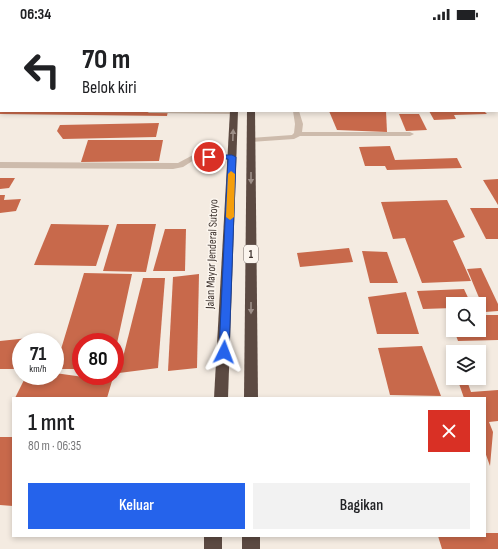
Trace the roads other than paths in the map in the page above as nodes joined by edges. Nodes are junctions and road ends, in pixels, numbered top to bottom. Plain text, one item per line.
1 (234, 112) edge
2 (251, 112) edge
3 (296, 112) edge
4 (298, 134) junction
5 (410, 134) dead end
6 (251, 140) junction
7 (232, 157) junction
8 (0, 164) edge
9 (221, 397) edge
10 (251, 397) edge
11 (213, 537) edge
12 (251, 537) edge
13 (213, 549) edge
14 (251, 549) edge

7 -> 1 highway, Jalan Mayor Jenderal Sutoyo / 1
2 - 6 highway, 1
3 - 4 lane
4 - 5 lane
4 - 6 lane
6 -> 10 highway, 1
7 - 8 lane
7 - 9 highway, Jalan Mayor Jenderal Sutoyo / 1
11 - 13 highway
12 - 14 highway

